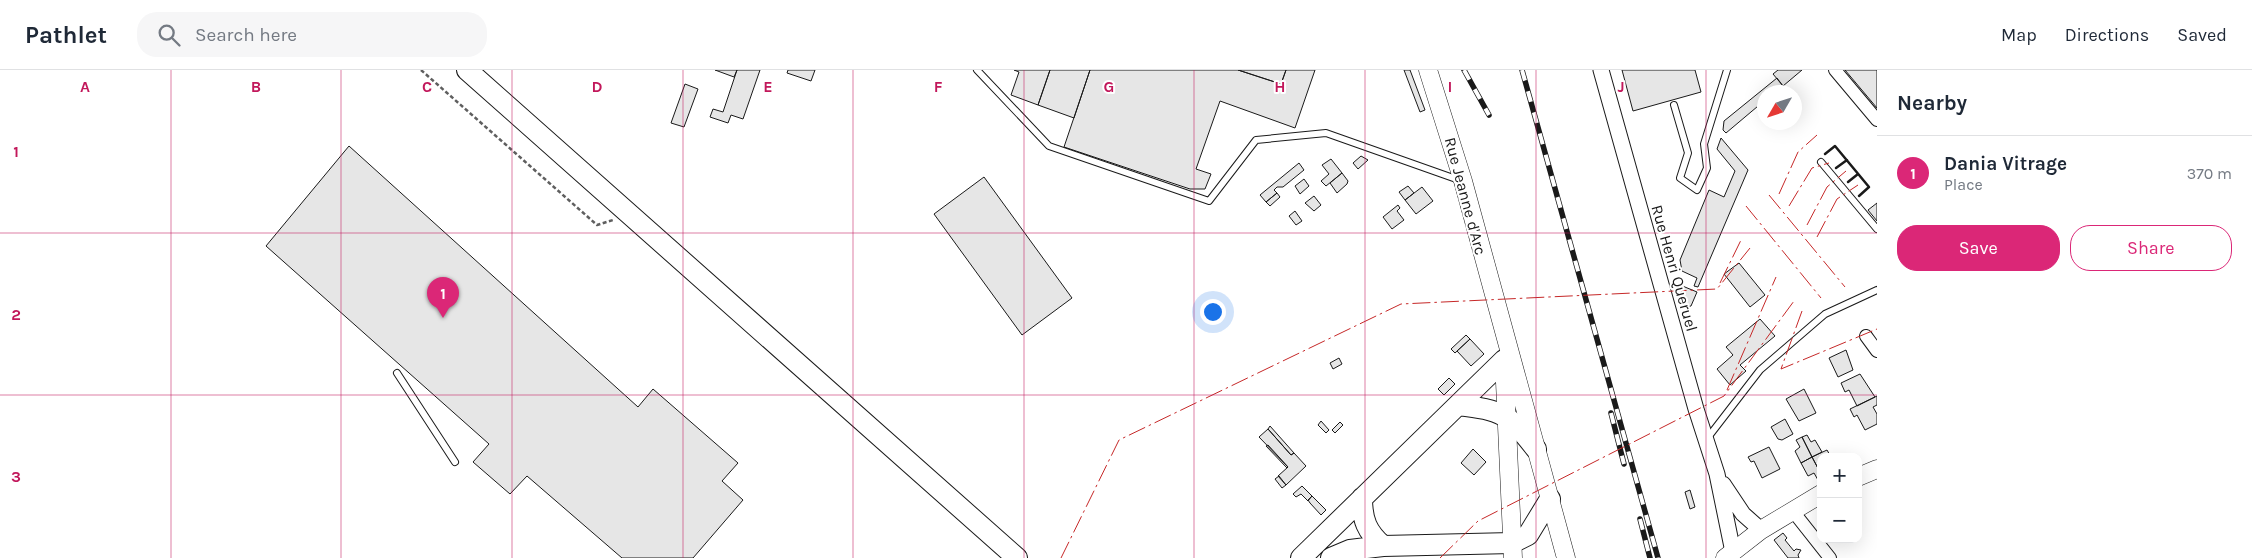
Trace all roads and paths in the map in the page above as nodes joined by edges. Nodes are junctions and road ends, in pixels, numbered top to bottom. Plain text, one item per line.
1 (421, 70) edge
2 (467, 70) edge
3 (977, 70) edge
4 (1428, 70) edge
5 (1601, 70) edge
6 (1727, 70) edge
7 (1835, 70) edge
8 (1674, 105) dead end
9 (1877, 120) edge
10 (1821, 162) dead end
11 (1463, 181) junction
12 (631, 215) junction
13 (1877, 229) edge
14 (1877, 290) edge
15 (1501, 322) junction
16 (1866, 336) dead end
17 (1877, 351) edge
18 (1504, 360) junction
19 (397, 373) dead end
20 (1458, 405) junction
21 (1506, 416) junction
22 (880, 437) junction
23 (1706, 441) junction
24 (1536, 449) junction
25 (455, 462) dead end
26 (1877, 469) edge
27 (1717, 474) junction
28 (1862, 475) edge
29 (938, 490) junction
30 (1817, 496) edge
31 (1362, 498) junction
32 (1550, 499) junction
33 (1792, 510) junction
34 (1761, 530) junction
35 (1383, 546) junction
36 (1512, 551) edge
37 (1729, 555) edge
38 (1008, 558) edge
39 (1017, 558) edge
40 (1030, 558) edge
41 (1300, 558) edge
42 (1331, 558) edge
43 (1566, 558) edge
44 (1830, 558) edge

1 - 12 path
2 - 12 main road
3 - 11 lane
4 - 11 main road, Rue Jeanne d'Arc
5 - 23 street, Rue Henri Queruel
6 - 8 lane
7 - 9 street
10 - 13 lane
11 - 15 main road, Rue Jeanne d'Arc
12 - 22 main road
14 - 23 lane
15 - 18 main road, Rue Jeanne d'Arc
15 - 24 main road, Rue Jeanne d'Arc
16 - 17 street
18 - 20 main road
18 - 21 main road, Rue Jeanne d'Arc
19 - 25 lane
20 - 21 main road
20 - 31 main road
21 - 24 main road
21 - 36 main road, Rue Jeanne d'Arc
22 - 29 main road
22 - 40 main road
23 - 27 street, Rue Henri Queruel
24 - 32 main road, Rue Jeanne d'Arc
26 - 28 main road
27 - 34 street, Rue Henri Queruel
27 - 37 street, Rue Henri Queruel
29 - 38 main road
29 - 39 main road
30 - 33 main road
31 - 35 main road
31 - 41 main road
32 - 36 main road
32 - 43 main road, Rue Jeanne d'Arc
33 - 34 main road
33 - 44 street
34 - 37 main road
35 - 36 main road
35 - 42 main road

